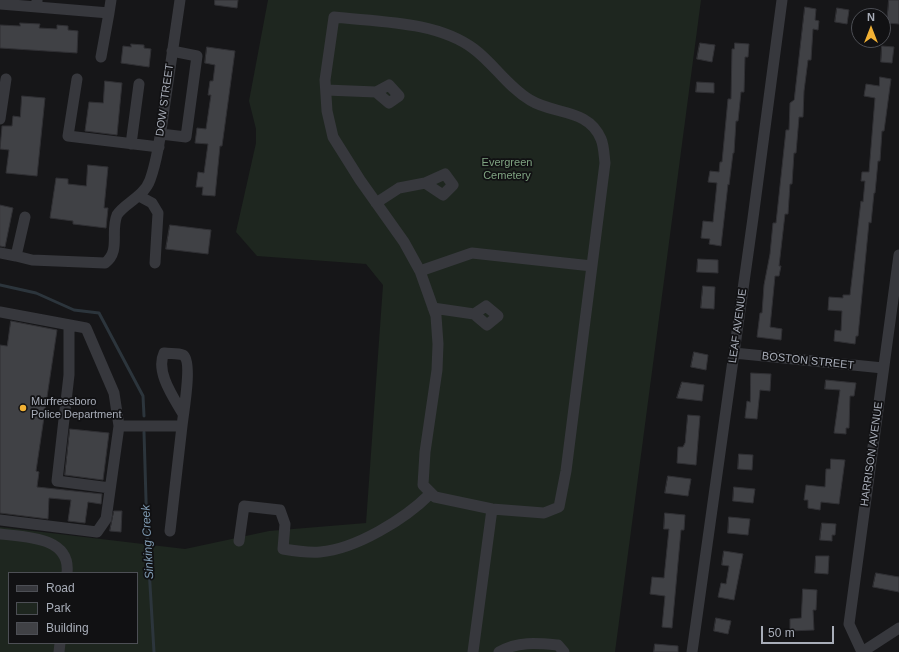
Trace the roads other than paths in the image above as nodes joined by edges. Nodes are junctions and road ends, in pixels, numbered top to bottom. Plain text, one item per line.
1 (111, 0) edge
2 (180, 0) edge
3 (782, 0) edge
4 (0, 4) edge
5 (37, 4) edge
6 (109, 13) junction
7 (172, 52) junction
8 (101, 58) dead end
9 (6, 79) dead end
10 (77, 79) dead end
11 (139, 84) dead end
12 (326, 90) junction
13 (376, 92) dead end
14 (0, 119) edge
15 (160, 134) junction
16 (131, 144) junction
17 (159, 147) junction
18 (425, 183) dead end
19 (139, 196) junction
20 (376, 203) junction
21 (25, 217) dead end
22 (0, 252) edge
23 (899, 255) edge
24 (16, 256) junction
25 (155, 263) dead end
26 (592, 266) junction
27 (420, 271) junction
28 (433, 308) junction
29 (0, 312) edge
30 (474, 314) dead end
31 (69, 324) junction
32 (734, 353) junction
33 (883, 368) junction
34 (183, 414) junction
35 (119, 426) junction
36 (182, 426) junction
37 (110, 488) junction
38 (430, 494) junction
39 (492, 509) junction
40 (0, 520) edge
41 (170, 531) dead end
42 (0, 534) edge
43 (239, 541) dead end
44 (67, 572) edge
45 (899, 628) edge
46 (473, 652) edge
47 (499, 652) edge
48 (564, 652) edge
49 (692, 652) edge
50 (862, 652) edge

1 - 6 street
2 - 7 street, DOW STREET
3 - 32 street, LEAF AVENUE
4 - 5 street
5 - 6 street
6 - 8 street
7 - 15 street, DOW STREET
7 - 15 street
9 - 14 street
10 - 16 street
11 - 16 street
12 - 13 street
12 - 20 street
12 - 26 street
15 - 17 street, DOW STREET
16 - 17 street
17 - 19 street, DOW STREET
18 - 20 street
19 - 24 street, DOW STREET
19 - 25 street
20 - 27 street
21 - 24 street
22 - 24 street
23 - 33 street, HARRISON AVENUE
26 - 27 street
26 - 39 street
27 - 28 street
28 - 30 street
28 - 38 street
29 - 31 street
31 - 35 street
31 - 37 street
32 - 33 street, BOSTON STREET
32 - 49 street, LEAF AVENUE
33 - 50 street, HARRISON AVENUE
34 - 34 street
34 - 36 street
35 - 36 street
35 - 37 street
36 - 41 street
37 - 40 street
38 - 39 street
38 - 43 street
39 - 46 street
42 - 44 street
45 - 50 street
47 - 48 street

